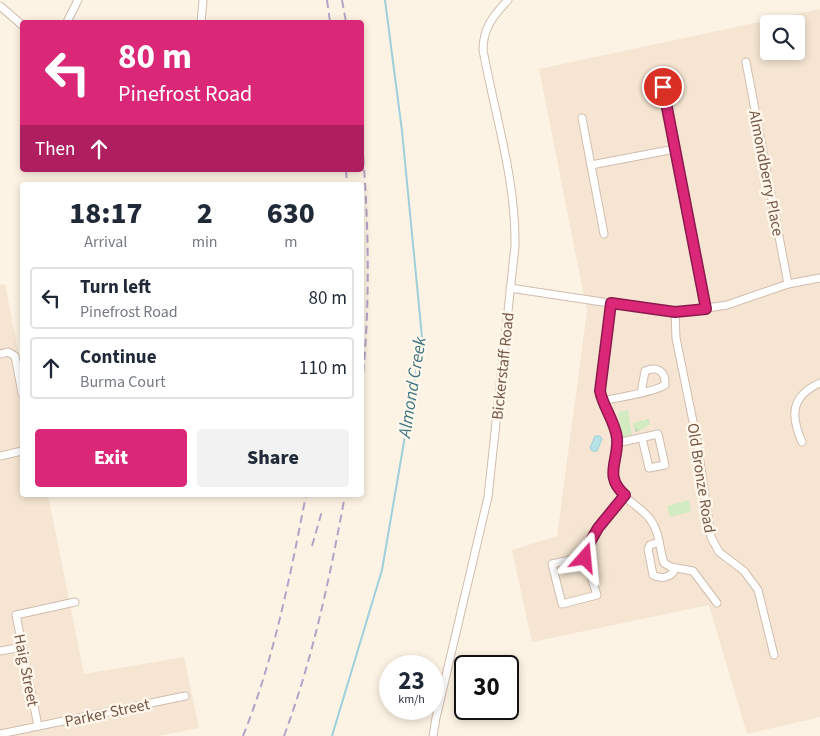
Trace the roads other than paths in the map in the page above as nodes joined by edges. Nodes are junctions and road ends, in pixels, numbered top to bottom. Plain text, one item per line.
1 (78, 0) edge
2 (203, 0) edge
3 (508, 0) edge
4 (0, 6) edge
5 (68, 20) edge
6 (201, 20) edge
7 (20, 23) edge
8 (746, 62) dead end
9 (660, 76) dead end
10 (582, 118) dead end
11 (675, 149) junction
12 (591, 165) junction
13 (604, 234) dead end
14 (820, 278) edge
15 (788, 284) junction
16 (510, 288) junction
17 (611, 303) junction
18 (706, 309) junction
19 (675, 312) junction
20 (0, 354) edge
21 (20, 382) edge
22 (820, 383) edge
23 (641, 392) dead end
24 (602, 401) junction
25 (642, 438) junction
26 (802, 442) dead end
27 (617, 443) junction
28 (20, 451) edge
29 (0, 456) edge
30 (625, 495) junction
31 (659, 542) junction
32 (585, 558) junction
33 (675, 568) junction
34 (75, 602) dead end
35 (717, 603) dead end
36 (22, 647) junction
37 (0, 651) edge
38 (774, 655) dead end
39 (185, 696) dead end
40 (38, 726) junction
41 (0, 734) edge
42 (433, 736) edge

1 - 5 street
2 - 6 street
3 - 16 street, Bickerstaff Road
4 - 7 street
8 - 15 street, Almondberry Place
9 - 11 street
10 - 12 street
11 - 12 street
11 - 18 street
12 - 13 street
14 - 15 street
15 - 18 street
16 - 17 street
16 - 42 street, Bickerstaff Road
17 - 19 street
17 - 24 street
18 - 19 street
19 - 38 street, Old Bronze Road
20 - 21 street
22 - 26 street
23 - 24 street
24 - 27 street
25 - 25 street
25 - 27 street
27 - 30 street
28 - 29 street
30 - 31 street
30 - 32 street
31 - 33 street
31 - 33 street
32 - 32 street
33 - 35 street
34 - 36 street, Haig Street
36 - 37 street
36 - 40 street, Haig Street
39 - 40 street, Parker Street
40 - 41 street, Parker Street

